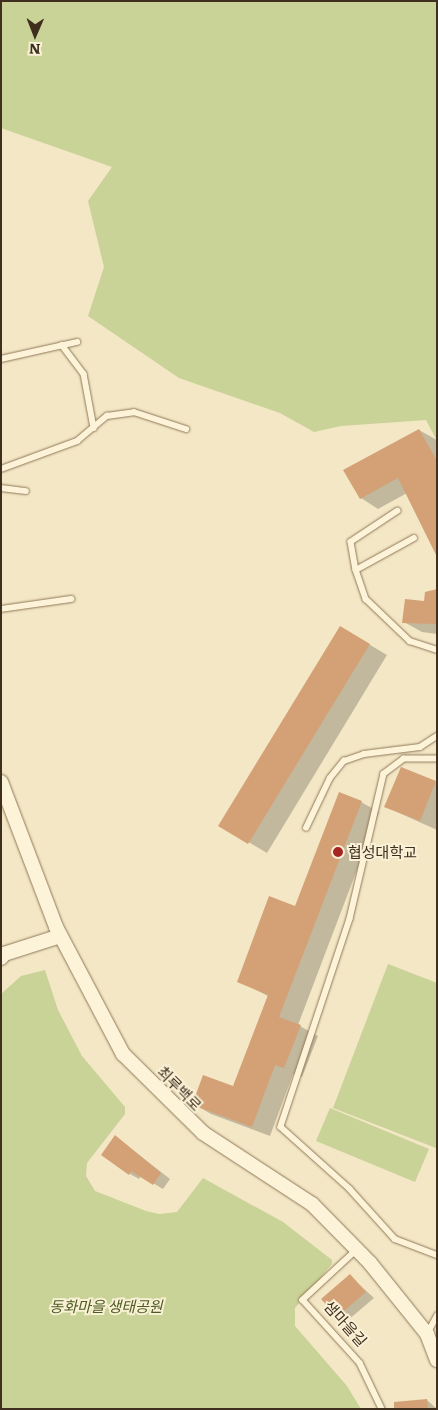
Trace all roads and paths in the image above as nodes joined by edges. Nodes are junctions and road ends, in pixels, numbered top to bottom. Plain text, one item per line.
1 (77, 342) dead end
2 (62, 346) junction
3 (1, 359) edge
4 (94, 428) junction
5 (186, 430) dead end
6 (1, 469) edge
7 (1, 488) edge
8 (26, 491) dead end
9 (398, 511) dead end
10 (414, 538) dead end
11 (356, 570) junction
12 (71, 599) dead end
13 (1, 608) edge
14 (437, 650) edge
15 (437, 736) edge
16 (437, 759) edge
17 (1, 782) edge
18 (306, 828) dead end
19 (60, 936) junction
20 (1, 958) edge
21 (357, 1250) junction
22 (437, 1255) edge
23 (437, 1316) edge
24 (432, 1332) edge
25 (437, 1360) edge
26 (382, 1409) edge

1 - 2 lane
2 - 3 lane
2 - 4 lane
4 - 5 lane
4 - 6 lane
7 - 8 lane
9 - 11 lane
10 - 11 lane
11 - 14 lane
12 - 13 lane
15 - 18 lane
16 - 22 lane
17 - 19 street, 최루백로
19 - 20 street
19 - 21 street, 최루백로
21 - 24 street, 최루백로
21 - 26 lane, 샘마을길
23 - 24 lane
24 - 25 street

